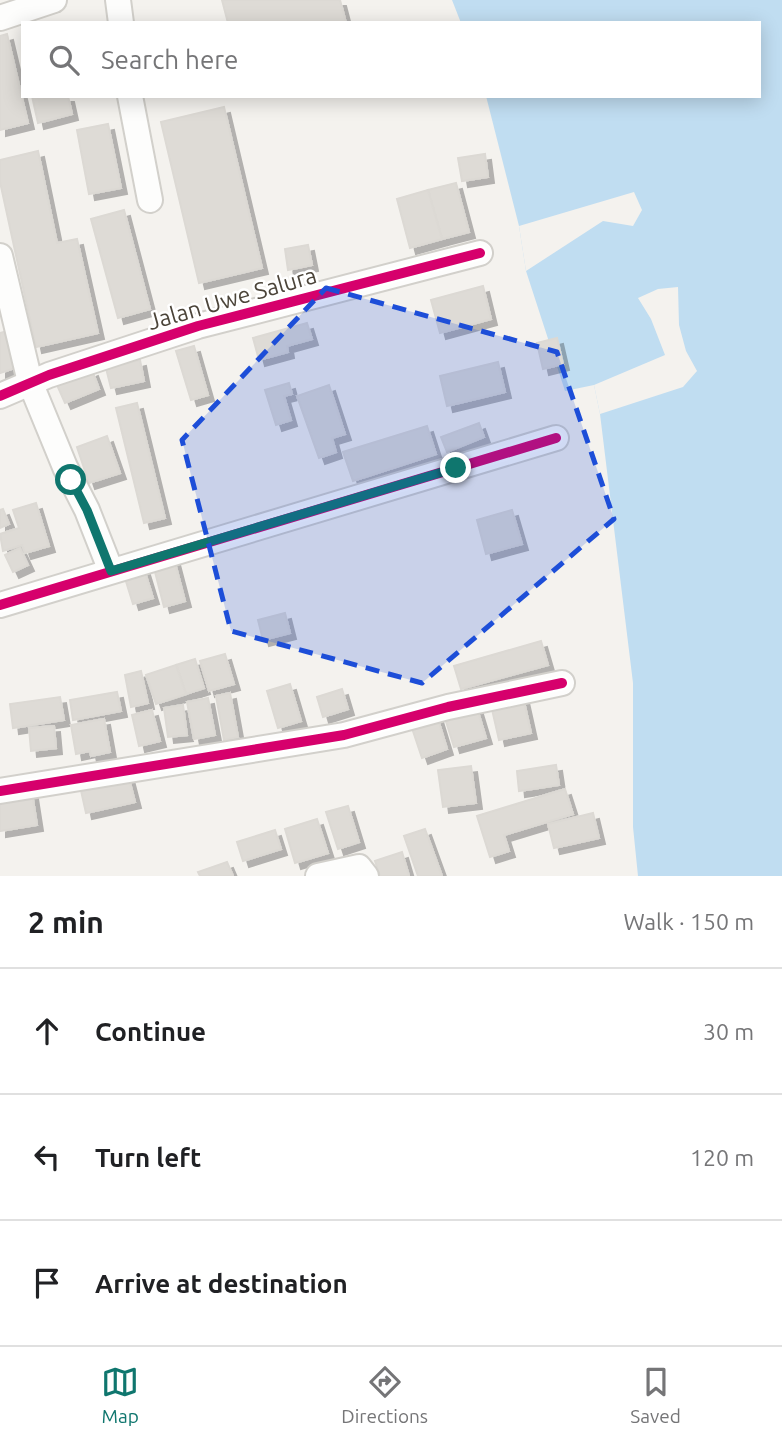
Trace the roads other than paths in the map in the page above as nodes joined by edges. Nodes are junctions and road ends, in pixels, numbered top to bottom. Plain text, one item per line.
1 (54, 0) edge
2 (118, 0) edge
3 (0, 18) edge
4 (121, 21) edge
5 (130, 98) edge
6 (150, 200) dead end
7 (480, 253) dead end
8 (0, 256) edge
9 (30, 382) junction
10 (0, 396) edge
11 (556, 438) dead end
12 (111, 571) junction
13 (0, 606) edge
14 (562, 683) dead end
15 (0, 791) edge
16 (318, 876) edge
17 (366, 876) edge

1 - 3 street
2 - 4 street
5 - 6 street
7 - 9 street, Jalan Uwe Salura
8 - 9 street
9 - 10 street, Jalan Uwe Salura
9 - 12 street
11 - 12 street
12 - 13 street
14 - 15 street
16 - 17 street

